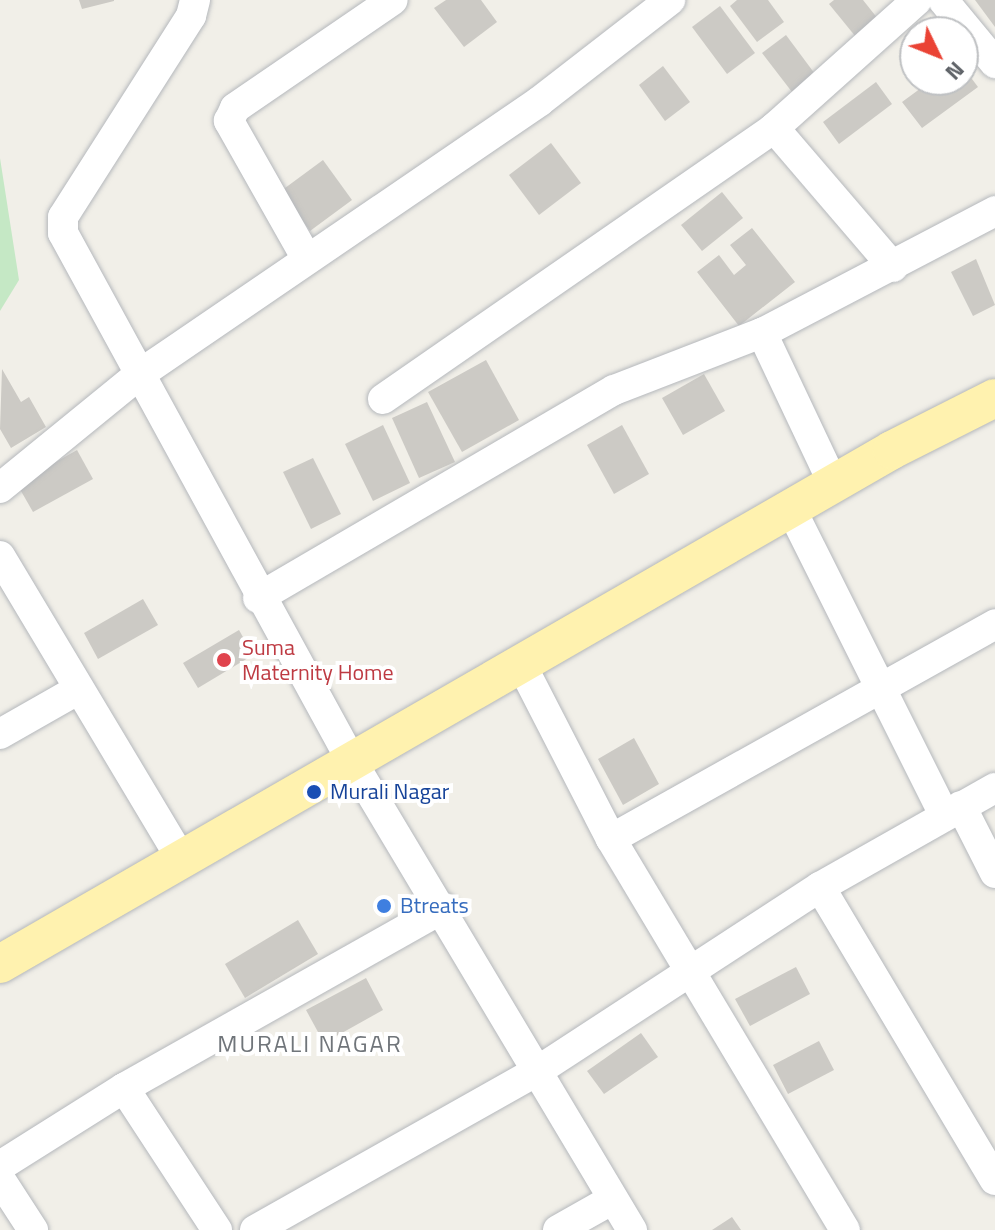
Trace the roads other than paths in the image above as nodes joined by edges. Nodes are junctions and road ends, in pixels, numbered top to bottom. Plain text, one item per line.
1 (195, 0) edge
2 (393, 0) edge
3 (670, 0) edge
4 (917, 0) edge
5 (943, 0) edge
6 (995, 63) edge
7 (774, 128) junction
8 (995, 211) edge
9 (307, 259) junction
10 (893, 267) junction
11 (762, 333) junction
12 (140, 374) junction
13 (995, 398) edge
14 (383, 399) dead end
15 (834, 485) junction
16 (0, 488) edge
17 (792, 511) junction
18 (0, 556) edge
19 (258, 598) junction
20 (995, 624) edge
21 (521, 664) junction
22 (881, 688) junction
23 (79, 689) junction
24 (0, 734) edge
25 (351, 760) junction
26 (995, 788) edge
27 (953, 811) junction
28 (611, 839) junction
29 (180, 857) junction
30 (995, 873) edge
31 (820, 887) junction
32 (444, 908) junction
33 (0, 964) edge
34 (686, 972) junction
35 (539, 1070) junction
36 (124, 1088) junction
37 (0, 1166) edge
38 (0, 1179) edge
39 (995, 1180) edge
40 (613, 1199) junction
41 (33, 1230) edge
42 (217, 1230) edge
43 (255, 1230) edge
44 (558, 1230) edge
45 (632, 1230) edge
46 (845, 1230) edge

1 - 12 street
2 - 9 street
3 - 9 street
4 - 7 street
5 - 6 street
7 - 10 street
7 - 14 street
8 - 10 street
9 - 12 street
10 - 11 street
11 - 15 street
11 - 19 street
12 - 16 street
12 - 19 street
13 - 15 main road
15 - 17 main road
17 - 21 main road
17 - 22 street
18 - 23 street
19 - 25 street
20 - 22 street
21 - 25 main road
21 - 28 street
22 - 27 street
22 - 28 street
23 - 24 street
23 - 29 street
25 - 29 main road
25 - 32 street
26 - 27 street
27 - 30 street
27 - 31 street
28 - 34 street
29 - 33 main road
31 - 34 street
31 - 39 street
32 - 35 street
32 - 36 street
34 - 35 street
34 - 46 street
35 - 40 street
35 - 43 street
36 - 37 street
36 - 42 street
38 - 41 street
40 - 44 street
40 - 45 street

